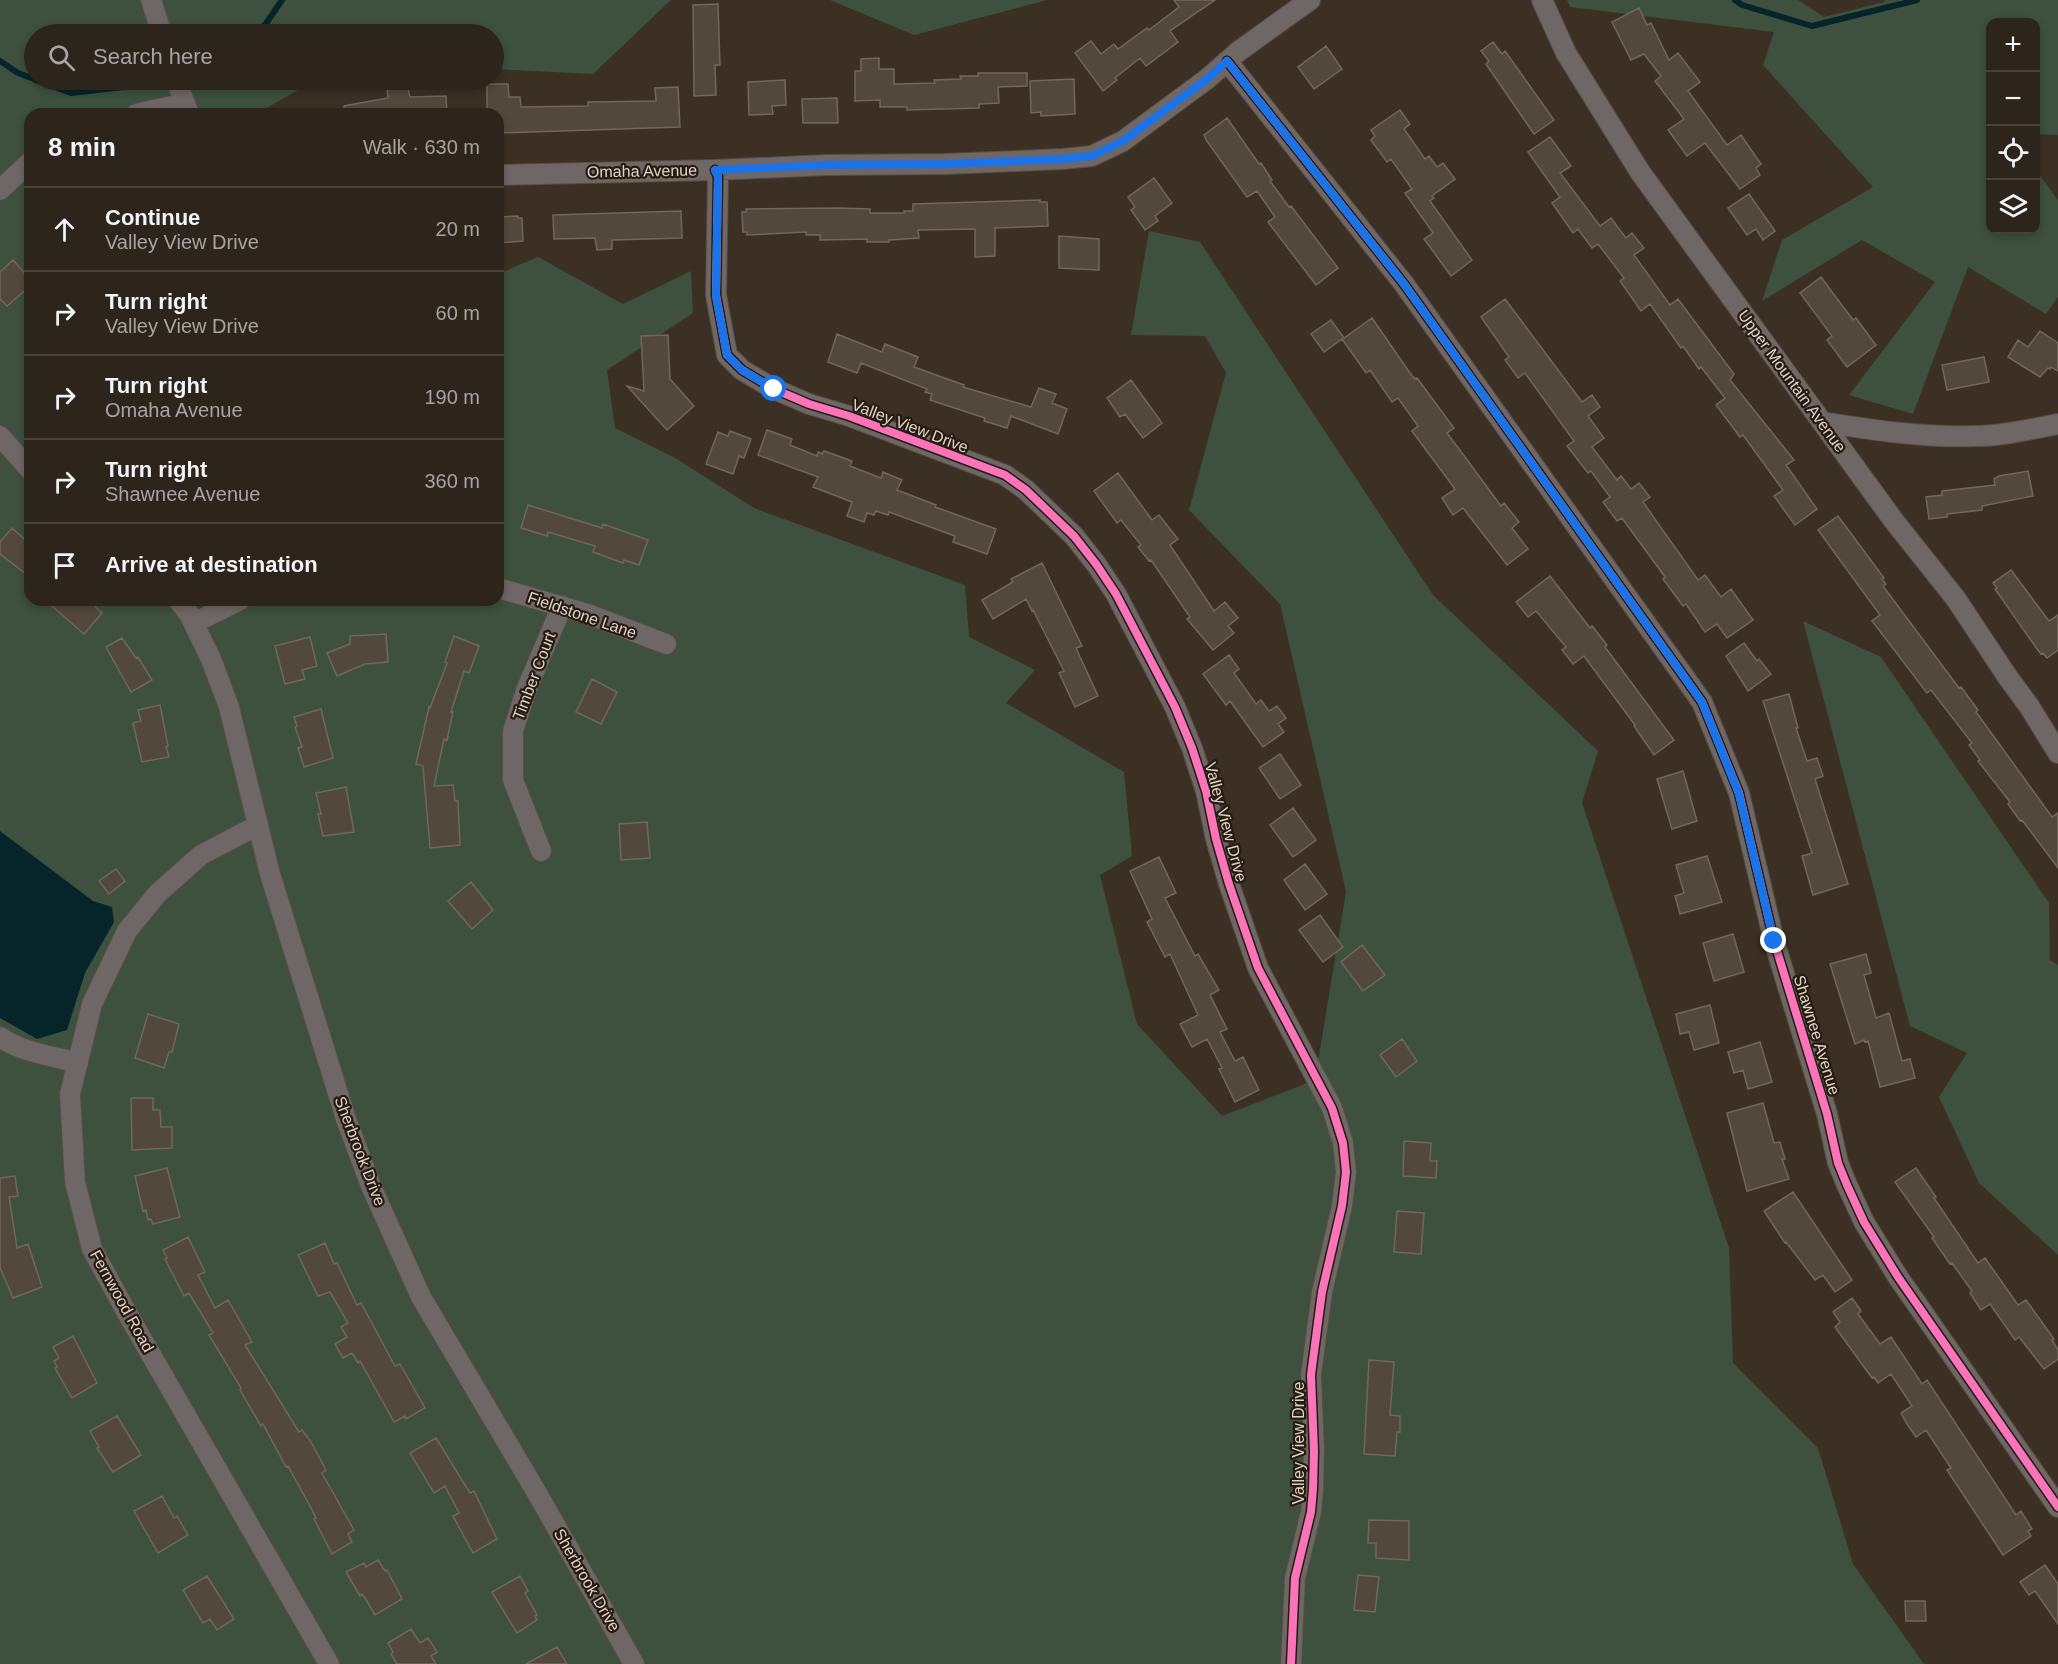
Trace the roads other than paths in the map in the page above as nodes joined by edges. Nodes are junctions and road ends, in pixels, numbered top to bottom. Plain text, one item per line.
1 (151, 0) edge
2 (1310, 0) edge
3 (1542, 0) edge
4 (159, 24) edge
5 (1227, 61) junction
6 (182, 97) edge
7 (152, 108) edge
8 (24, 168) edge
9 (715, 170) junction
10 (504, 175) edge
11 (0, 190) edge
12 (1822, 422) junction
13 (2058, 424) edge
14 (0, 436) edge
15 (24, 463) edge
16 (504, 590) edge
17 (183, 606) edge
18 (228, 606) edge
19 (562, 606) junction
20 (194, 623) junction
21 (666, 644) dead end
22 (2058, 753) edge
23 (258, 825) junction
24 (541, 850) dead end
25 (0, 1037) edge
26 (78, 1063) junction
27 (2058, 1507) edge
28 (329, 1664) edge
29 (634, 1664) edge
30 (1291, 1664) edge

1 - 4 street
2 - 5 street, Omaha Avenue
3 - 12 street, Upper Mountain Avenue
5 - 9 street, Omaha Avenue
5 - 27 street, Shawnee Avenue
6 - 7 street
8 - 11 street
9 - 10 street, Omaha Avenue
9 - 30 street, Valley View Drive
12 - 13 street
12 - 22 street, Upper Mountain Avenue
14 - 15 street
16 - 19 street, Fieldstone Lane
17 - 20 street, Sherbrook Drive
18 - 20 street
19 - 21 street, Fieldstone Lane
19 - 24 street, Timber Court
20 - 23 street, Sherbrook Drive
23 - 26 street, Fernwood Road
23 - 29 street, Sherbrook Drive
25 - 26 street
26 - 28 street, Fernwood Road

